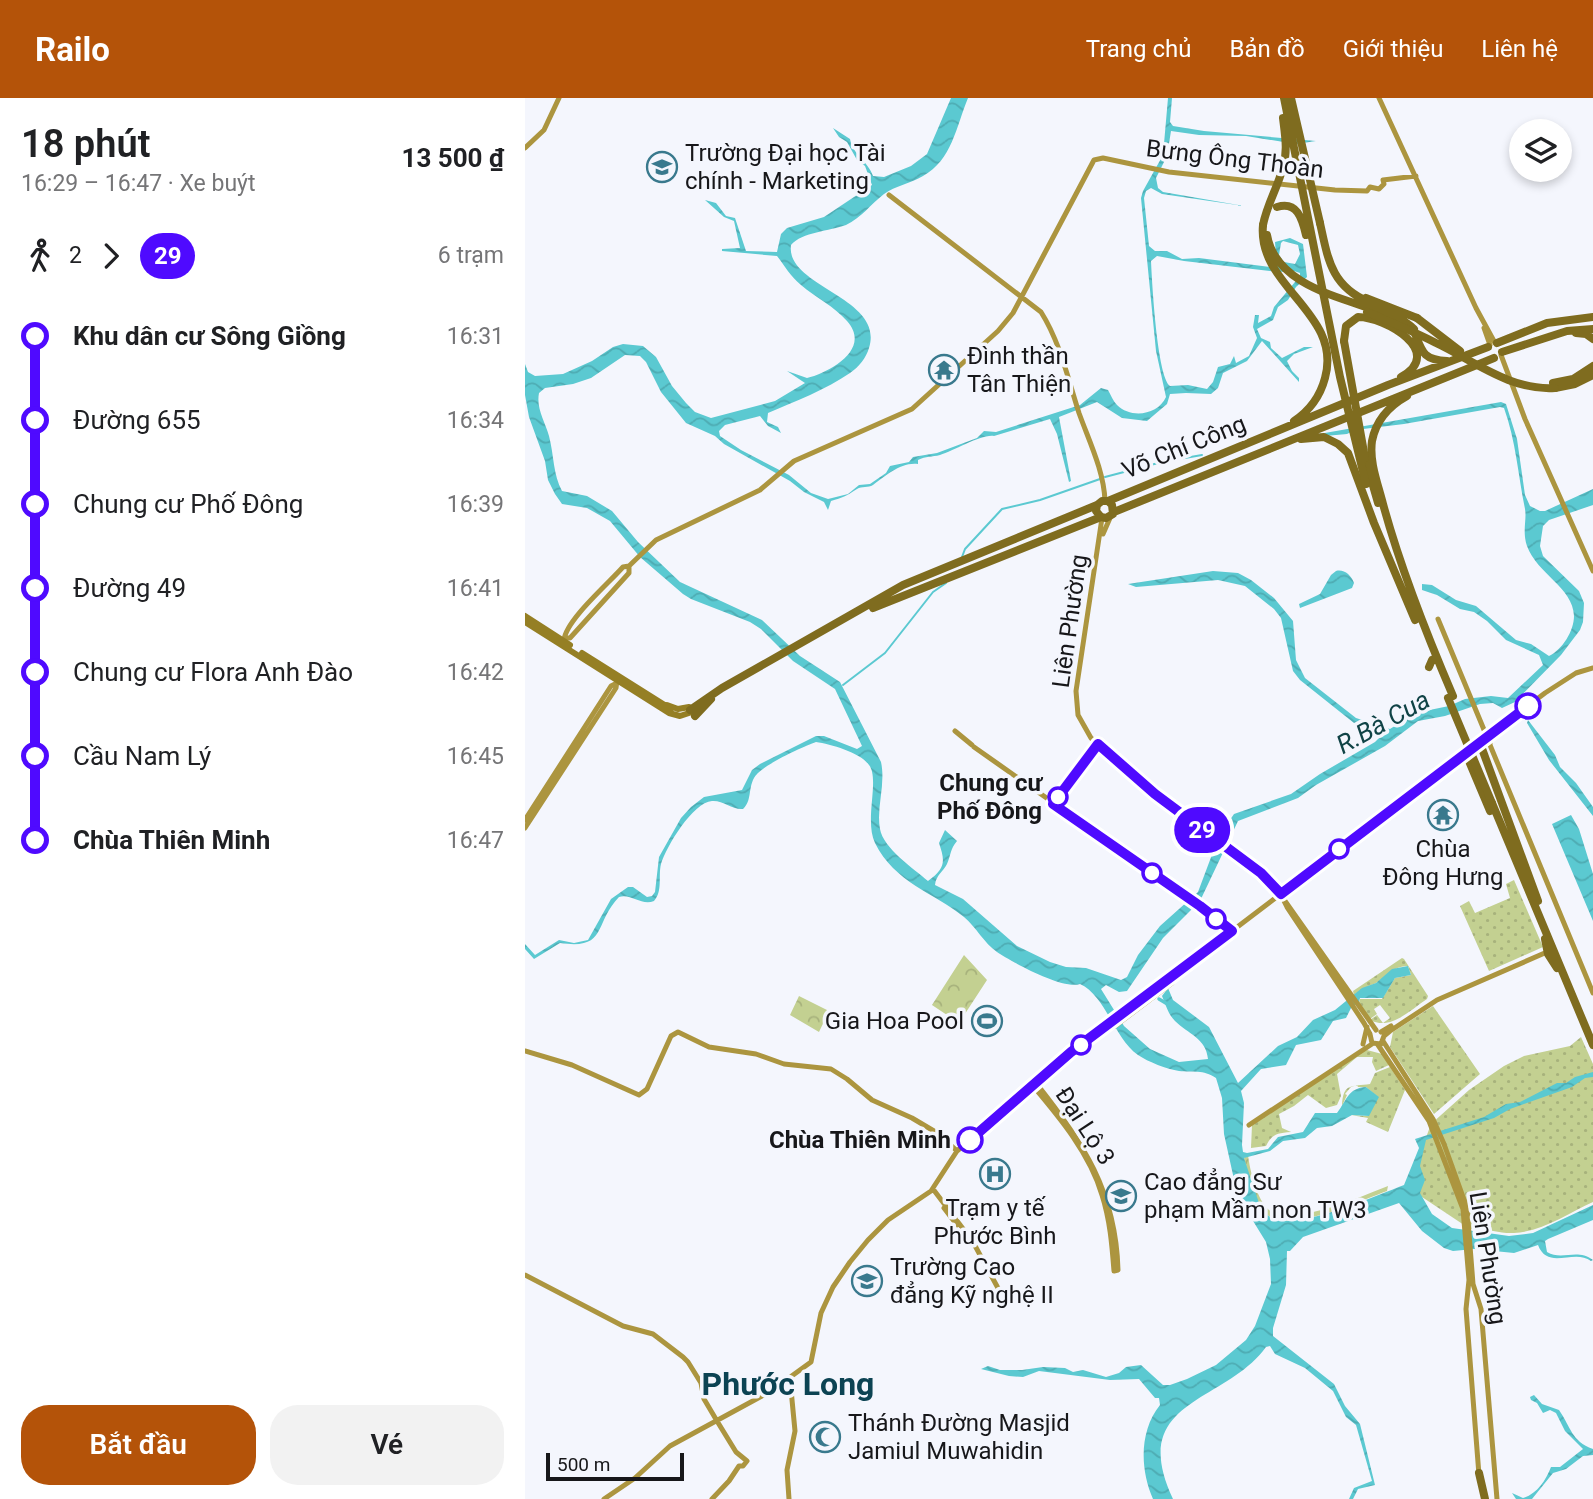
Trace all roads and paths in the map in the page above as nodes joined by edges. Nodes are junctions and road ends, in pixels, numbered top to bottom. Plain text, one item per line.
1 (559, 98) edge
2 (1286, 98) edge
3 (1379, 98) edge
4 (525, 148) edge
5 (1416, 177) junction
6 (889, 195) dead end
7 (1296, 284) junction
8 (1347, 289) junction
9 (1023, 297) junction
10 (1593, 316) edge
11 (1481, 319) junction
12 (1414, 329) junction
13 (1593, 330) edge
14 (1559, 333) junction
15 (1593, 339) edge
16 (1492, 343) junction
17 (1499, 356) junction
18 (1455, 359) junction
19 (1593, 366) edge
20 (1593, 375) edge
21 (1340, 377) junction
22 (1431, 383) junction
23 (1554, 385) junction
24 (1387, 386) junction
25 (1413, 390) junction
26 (1373, 392) junction
27 (1298, 423) junction
28 (1283, 429) junction
29 (1298, 437) junction
30 (1246, 458) junction
31 (1365, 458) junction
32 (1369, 483) junction
33 (1102, 503) junction
34 (1109, 515) junction
35 (997, 546) junction
36 (986, 550) junction
37 (1001, 557) junction
38 (974, 568) junction
39 (1397, 568) junction
40 (1593, 571) edge
41 (1093, 587) junction
42 (1404, 587) junction
43 (525, 616) edge
44 (1438, 619) dead end
45 (843, 621) junction
46 (526, 624) edge
47 (563, 641) junction
48 (1593, 668) edge
49 (621, 682) junction
50 (1450, 697) junction
51 (693, 710) junction
52 (955, 731) dead end
53 (1486, 742) junction
54 (1465, 757) junction
55 (525, 820) edge
56 (525, 828) edge
57 (1283, 897) junction
58 (1536, 903) junction
59 (1540, 919) junction
60 (1233, 932) junction
61 (1547, 951) junction
62 (1172, 983) dead end
63 (1569, 989) junction
64 (1593, 993) edge
65 (1118, 1025) dead end
66 (1368, 1026) junction
67 (1389, 1030) junction
68 (1593, 1032) edge
69 (1377, 1037) junction
70 (1593, 1045) edge
71 (1364, 1046) junction
72 (1384, 1049) junction
73 (525, 1051) edge
74 (1034, 1084) junction
75 (1249, 1123) dead end
76 (957, 1151) junction
77 (932, 1190) junction
78 (1470, 1270) junction
79 (525, 1275) edge
80 (1003, 1301) dead end
81 (1479, 1304) junction
82 (1467, 1305) junction
83 (790, 1379) junction
84 (717, 1421) junction
85 (1479, 1473) joint
86 (604, 1499) edge
87 (712, 1499) edge
88 (789, 1499) edge
89 (1483, 1499) edge
90 (1497, 1499) edge

1 - 4 street
2 - 7 highway, bridge
2 - 8 highway, bridge
2 - 21 highway, bridge
2 - 31 highway, bridge
3 - 5 street
5 - 9 street, Bưng Ông Thoàn
5 - 11 street
6 - 9 street
7 - 12 highway
7 - 21 highway, bridge
7 - 23 highway, bridge
7 - 28 highway
8 - 12 highway
8 - 23 highway, bridge
9 - 33 street
9 - 47 street, Bưng Ông Thoàn
10 - 16 highway, Võ Chí Công
11 - 16 street
11 - 16 street
12 - 18 highway
13 - 14 highway, Võ Chí Công
14 - 15 highway
14 - 17 highway, Võ Chí Công
16 - 17 highway
16 - 17 highway
16 - 18 highway, Võ Chí Công
17 - 22 highway, Võ Chí Công
17 - 40 street
18 - 24 highway, Võ Chí Công
19 - 23 highway
20 - 23 highway
21 - 32 highway, bridge
22 - 25 highway, Võ Chí Công
22 - 39 highway
24 - 26 highway, Võ Chí Công
24 - 27 highway, Võ Chí Công
24 - 31 highway, bridge
25 - 29 main road, Võ Chí Công
25 - 29 highway, Võ Chí Công
26 - 27 highway, Võ Chí Công
26 - 28 main road, Võ Chí Công
27 - 28 highway, Võ Chí Công
28 - 33 highway, Võ Chí Công
29 - 30 highway, Võ Chí Công
30 - 34 highway, Võ Chí Công
30 - 39 highway
31 - 32 highway, bridge
32 - 39 highway
33 - 34 highway
33 - 34 highway
33 - 35 highway, Võ Chí Công
33 - 36 main road, Võ Chí Công
34 - 37 highway, Võ Chí Công
34 - 38 main road, Võ Chí Công
34 - 41 street, Liên Phường
34 - 41 street, Liên Phường
35 - 36 highway, Võ Chí Công
35 - 37 highway
36 - 45 highway, Võ Chí Công
37 - 38 highway, Võ Chí Công
38 - 45 highway, Võ Chí Công
39 - 42 highway
41 - 57 street, Liên Phường
42 - 50 highway
42 - 50 highway
43 - 47 main road
44 - 53 street
45 - 51 highway
46 - 47 main road
47 - 49 main road
47 - 49 main road
48 - 53 street
49 - 51 main road
49 - 51 main road
49 - 55 street
49 - 56 street
50 - 58 highway, bridge
52 - 60 street
53 - 54 street
53 - 54 street
53 - 58 highway
53 - 64 street
54 - 57 street
54 - 58 highway
57 - 60 street
57 - 66 street, Liên Phường
58 - 59 highway
58 - 68 highway
59 - 61 highway
59 - 63 highway
60 - 74 street
61 - 63 highway
61 - 67 street
62 - 65 street
63 - 70 highway
66 - 67 street
66 - 69 street, Liên Phường
66 - 71 street
67 - 69 street
67 - 72 street
69 - 71 street
69 - 72 street, Liên Phường
71 - 72 street
71 - 75 street
72 - 78 street, Liên Phường
73 - 76 street
74 - 74 street, Đại Lộ 3
74 - 76 street
76 - 77 street
77 - 80 street
77 - 83 street
78 - 81 street, Liên Phường
78 - 82 street, Liên Phường
79 - 84 street
81 - 82 street
81 - 90 street, Liên Phường
82 - 85 street, Liên Phường
83 - 84 street
83 - 88 street
84 - 86 street
84 - 87 street
85 - 89 highway

